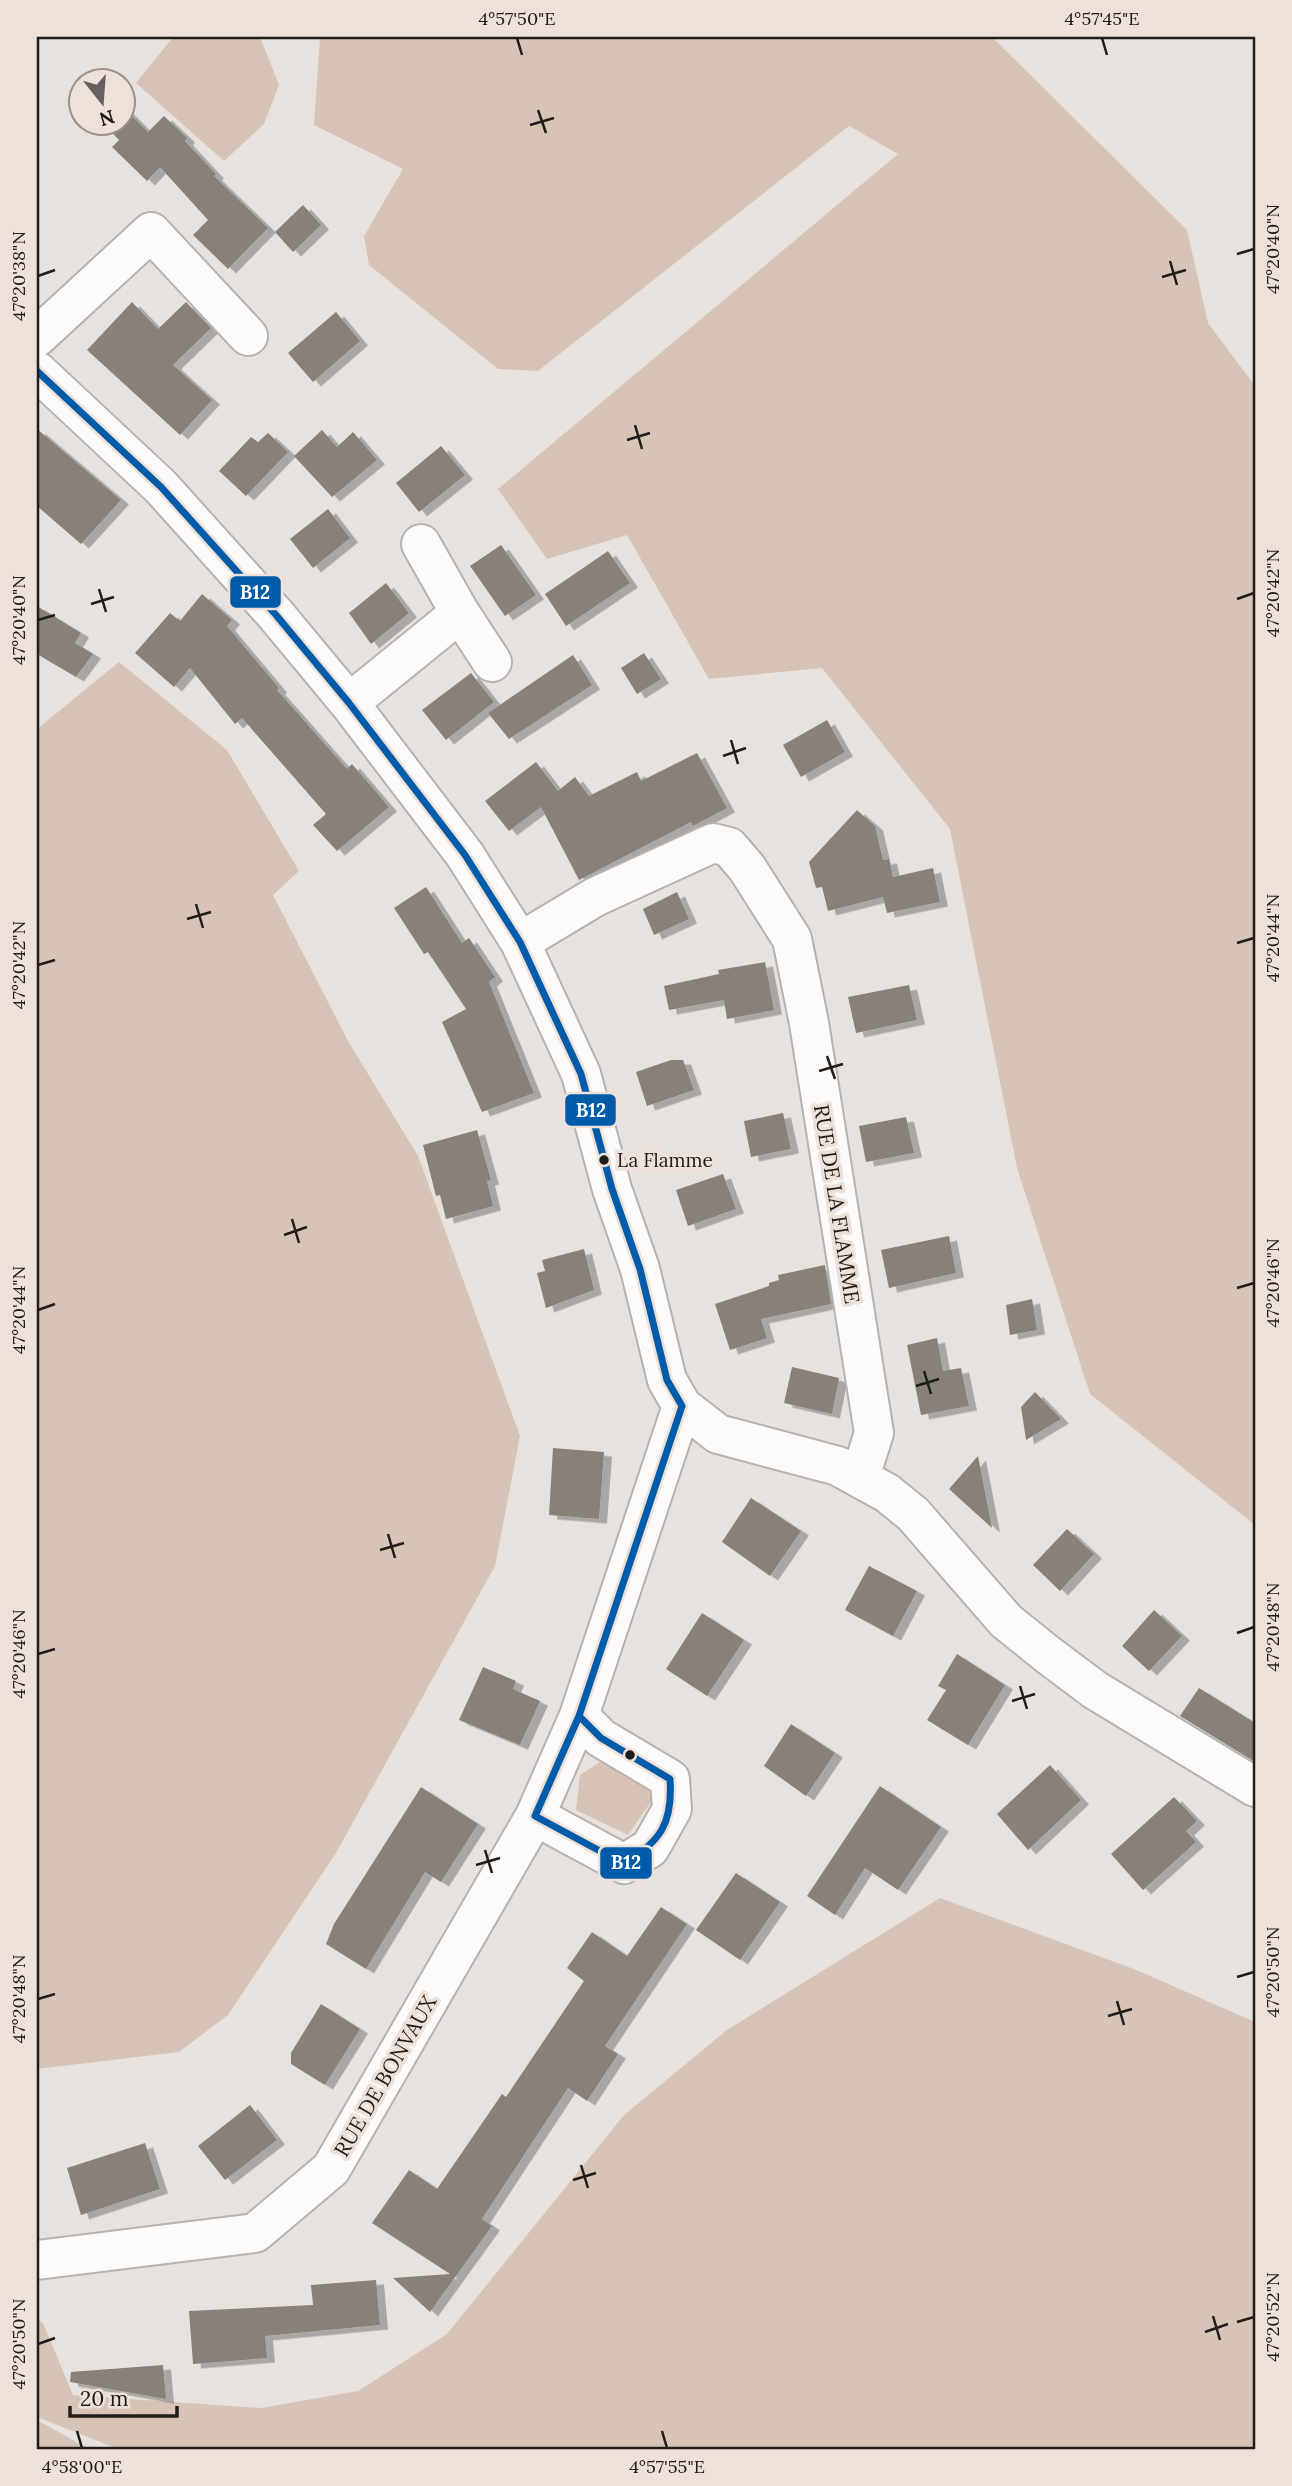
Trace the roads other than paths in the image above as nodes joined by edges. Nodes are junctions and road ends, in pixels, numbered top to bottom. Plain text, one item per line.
1 (248, 336) dead end
2 (37, 337) edge
3 (37, 371) edge
4 (421, 544) dead end
5 (460, 613) junction
6 (492, 662) dead end
7 (349, 703) junction
8 (520, 942) junction
9 (682, 1406) junction
10 (860, 1477) junction
11 (579, 1716) junction
12 (1255, 1787) edge
13 (535, 1816) junction
14 (37, 2260) edge

1 - 2 street
3 - 7 street
4 - 5 street
5 - 6 street
5 - 7 street
7 - 8 street
8 - 9 street
8 - 10 street, RUE DE LA FLAMME
9 - 10 street
9 - 11 street, RUE DE BONVAUX
10 - 12 street
11 - 13 street, RUE DE BONVAUX
11 - 13 street
13 - 14 street, RUE DE BONVAUX

